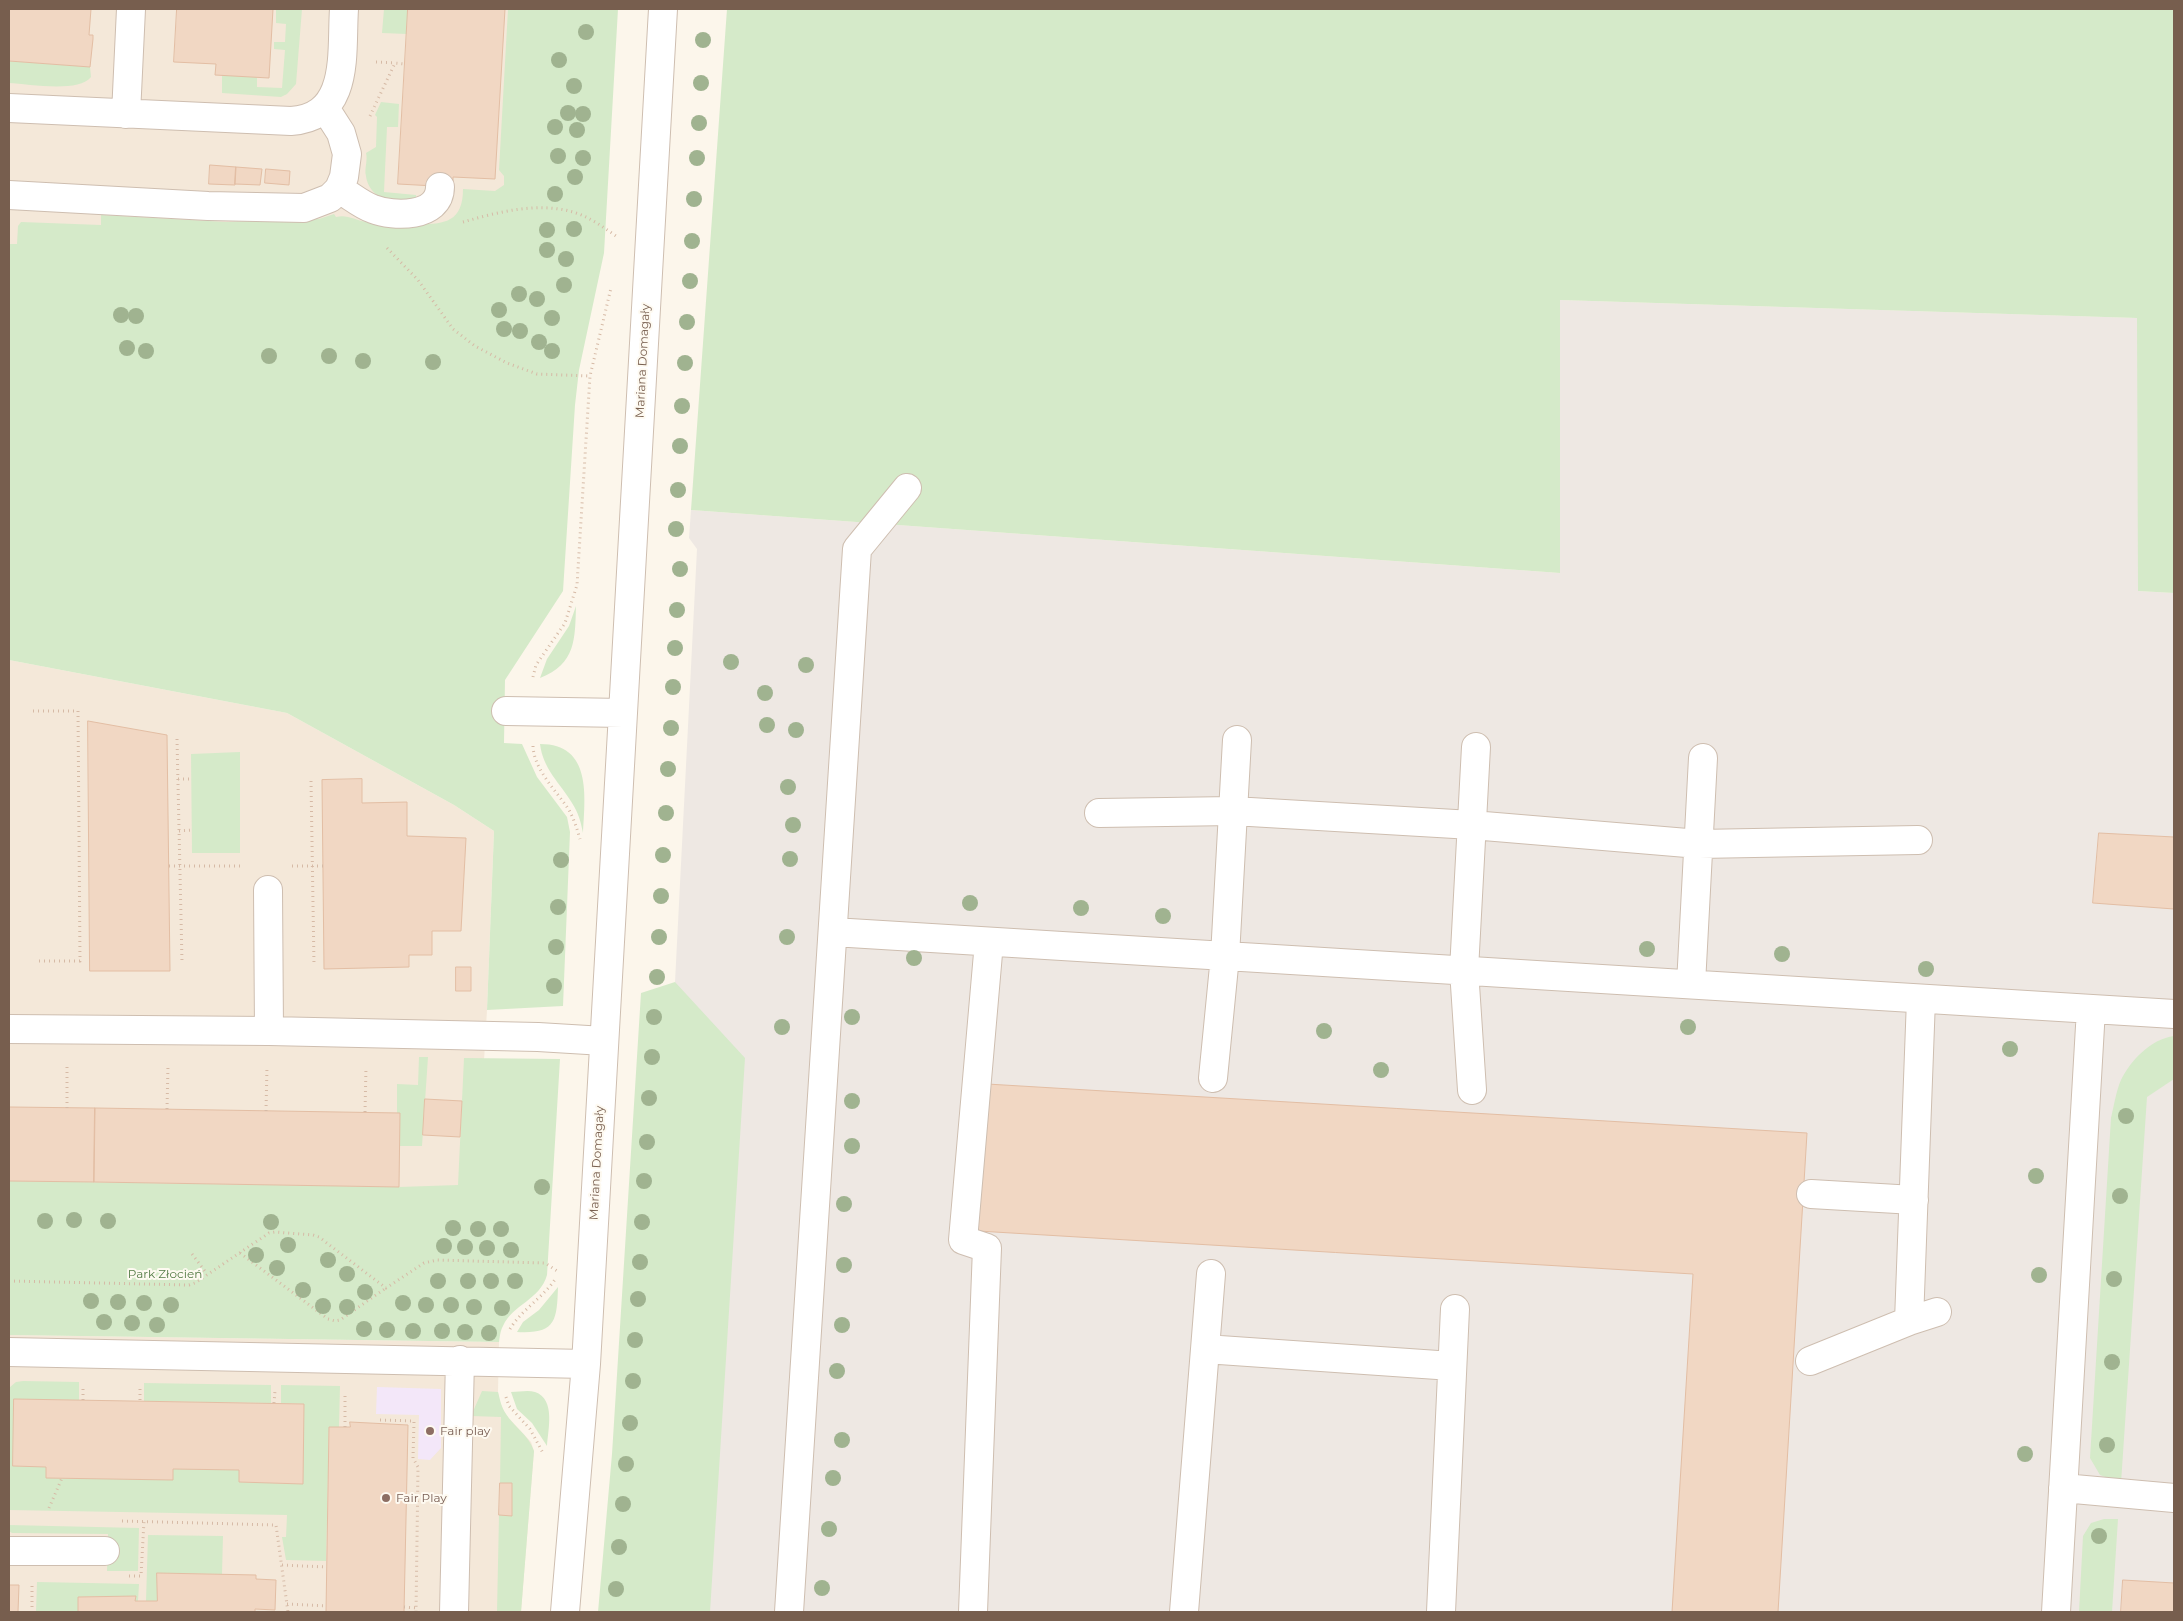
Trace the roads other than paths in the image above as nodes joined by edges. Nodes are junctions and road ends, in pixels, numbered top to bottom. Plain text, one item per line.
1 (131, 9) edge
2 (344, 9) edge
3 (663, 9) edge
4 (9, 108) edge
5 (325, 108) junction
6 (126, 114) junction
7 (440, 187) dead end
8 (340, 189) junction
9 (9, 195) edge
10 (907, 488) dead end
11 (506, 711) dead end
12 (623, 713) junction
13 (1237, 740) dead end
14 (1476, 747) dead end
15 (1703, 758) dead end
16 (1233, 811) junction
17 (1099, 812) dead end
18 (1472, 825) junction
19 (1918, 840) dead end
20 (1699, 844) junction
21 (268, 890) dead end
22 (833, 932) junction
23 (989, 942) junction
24 (1225, 956) junction
25 (1464, 970) junction
26 (1691, 984) junction
27 (1921, 999) junction
28 (2092, 1009) junction
29 (2174, 1014) edge
30 (9, 1029) edge
31 (269, 1031) junction
32 (604, 1041) junction
33 (1212, 1078) dead end
34 (1472, 1090) dead end
35 (1811, 1194) dead end
36 (1914, 1200) junction
37 (1211, 1274) dead end
38 (1455, 1309) dead end
39 (1937, 1312) dead end
40 (1909, 1321) junction
41 (1205, 1349) junction
42 (9, 1352) edge
43 (460, 1360) junction
44 (1810, 1361) dead end
45 (586, 1364) junction
46 (1452, 1366) junction
47 (2064, 1488) junction
48 (2174, 1498) edge
49 (9, 1551) edge
50 (105, 1551) dead end
51 (454, 1612) edge
52 (565, 1612) edge
53 (789, 1612) edge
54 (973, 1612) edge
55 (1184, 1612) edge
56 (1441, 1612) edge
57 (2056, 1612) edge

1 - 6 street
2 - 5 street
3 - 12 street, Mariana Domagały
4 - 6 street
5 - 6 street
5 - 8 street
7 - 8 street
8 - 9 street
10 - 22 street
11 - 12 street
12 - 32 street, Mariana Domagały
13 - 16 street
14 - 18 street
15 - 20 street
16 - 17 street
16 - 18 street
16 - 24 street
18 - 20 street
18 - 25 street
19 - 20 street
20 - 26 street
21 - 31 street
22 - 23 street
22 - 53 street
23 - 24 street
23 - 54 street
24 - 25 street
24 - 33 street
25 - 26 street
25 - 34 street
26 - 27 street
27 - 28 street
27 - 36 street
28 - 29 street
28 - 47 street
30 - 31 street
31 - 32 street
32 - 45 street, Mariana Domagały
35 - 36 street
36 - 40 street
37 - 41 street
38 - 46 street
39 - 40 street
40 - 44 street
41 - 46 street
41 - 55 street
42 - 43 street
43 - 45 street
43 - 51 street
45 - 52 street, Mariana Domagały
46 - 56 street
47 - 48 street
47 - 57 street
49 - 50 street

